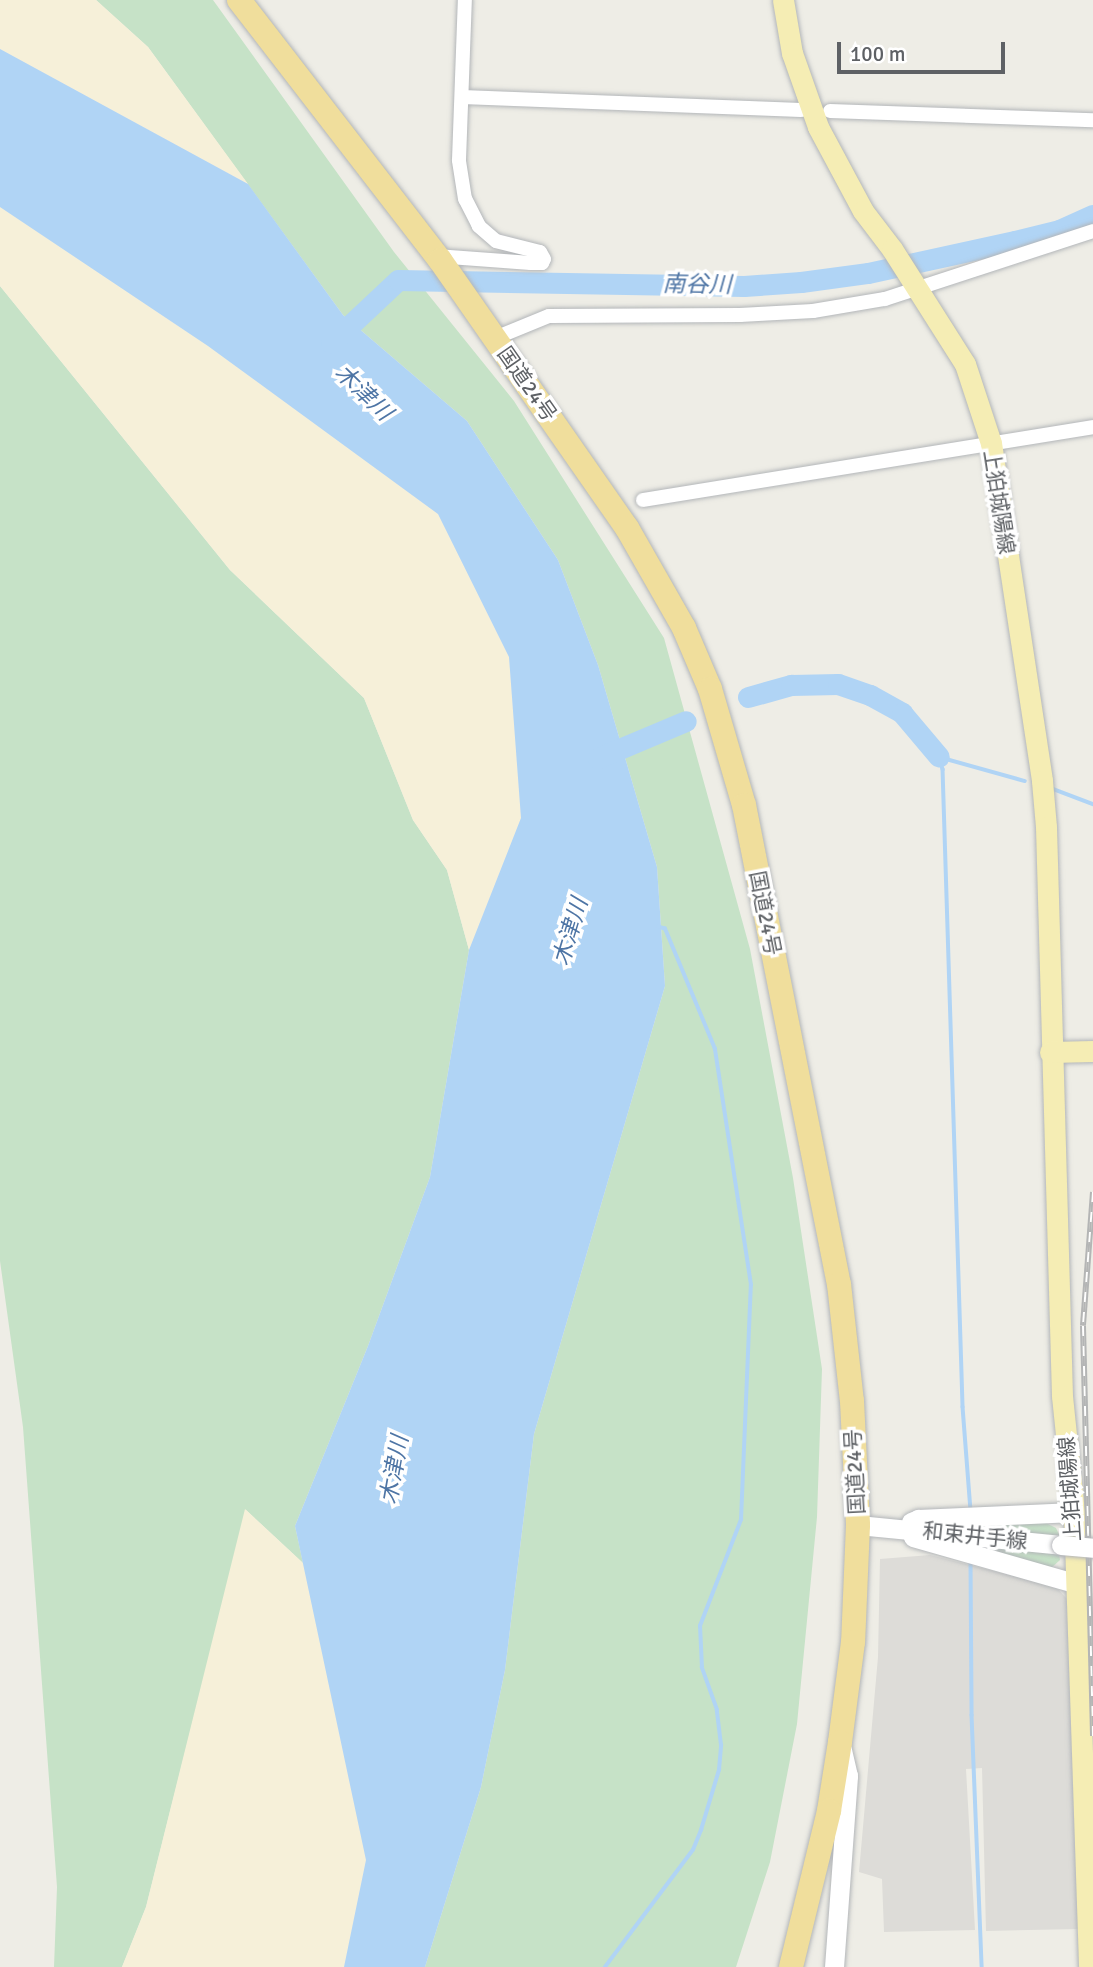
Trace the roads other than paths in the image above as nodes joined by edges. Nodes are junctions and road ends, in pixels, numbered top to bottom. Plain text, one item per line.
1 (239, 0) edge
2 (465, 0) edge
3 (783, 0) edge
4 (462, 97) junction
5 (800, 110) dead end
6 (830, 111) dead end
7 (1093, 120) edge
8 (1093, 231) edge
9 (438, 258) junction
10 (914, 283) junction
11 (495, 338) junction
12 (1093, 428) edge
13 (991, 443) junction
14 (643, 500) dead end
15 (1093, 1051) edge
16 (1051, 1052) junction
17 (1073, 1512) junction
18 (858, 1525) junction
19 (897, 1527) junction
20 (1093, 1548) edge
21 (1075, 1583) junction
22 (840, 1742) junction
23 (791, 1967) edge
24 (834, 1967) edge
25 (1089, 1967) edge

1 - 9 highway, 国道24号
2 - 4 street
3 - 10 main road, 上狛城陽線
4 - 5 street
4 - 9 street
6 - 7 street
8 - 10 street
9 - 11 highway, 国道24号
10 - 11 street
10 - 13 main road, 上狛城陽線
11 - 18 highway, 国道24号
12 - 13 street
13 - 14 street
13 - 16 main road, 上狛城陽線
15 - 16 main road
16 - 17 main road, 上狛城陽線
17 - 19 main road
17 - 21 main road, 上狛城陽線
18 - 19 main road, 和束井手線
18 - 22 highway, 国道24号
19 - 20 main road, 和束井手線, bridge
19 - 21 main road
21 - 25 main road, 上狛城陽線
22 - 23 highway, 国道24号
22 - 24 main road

